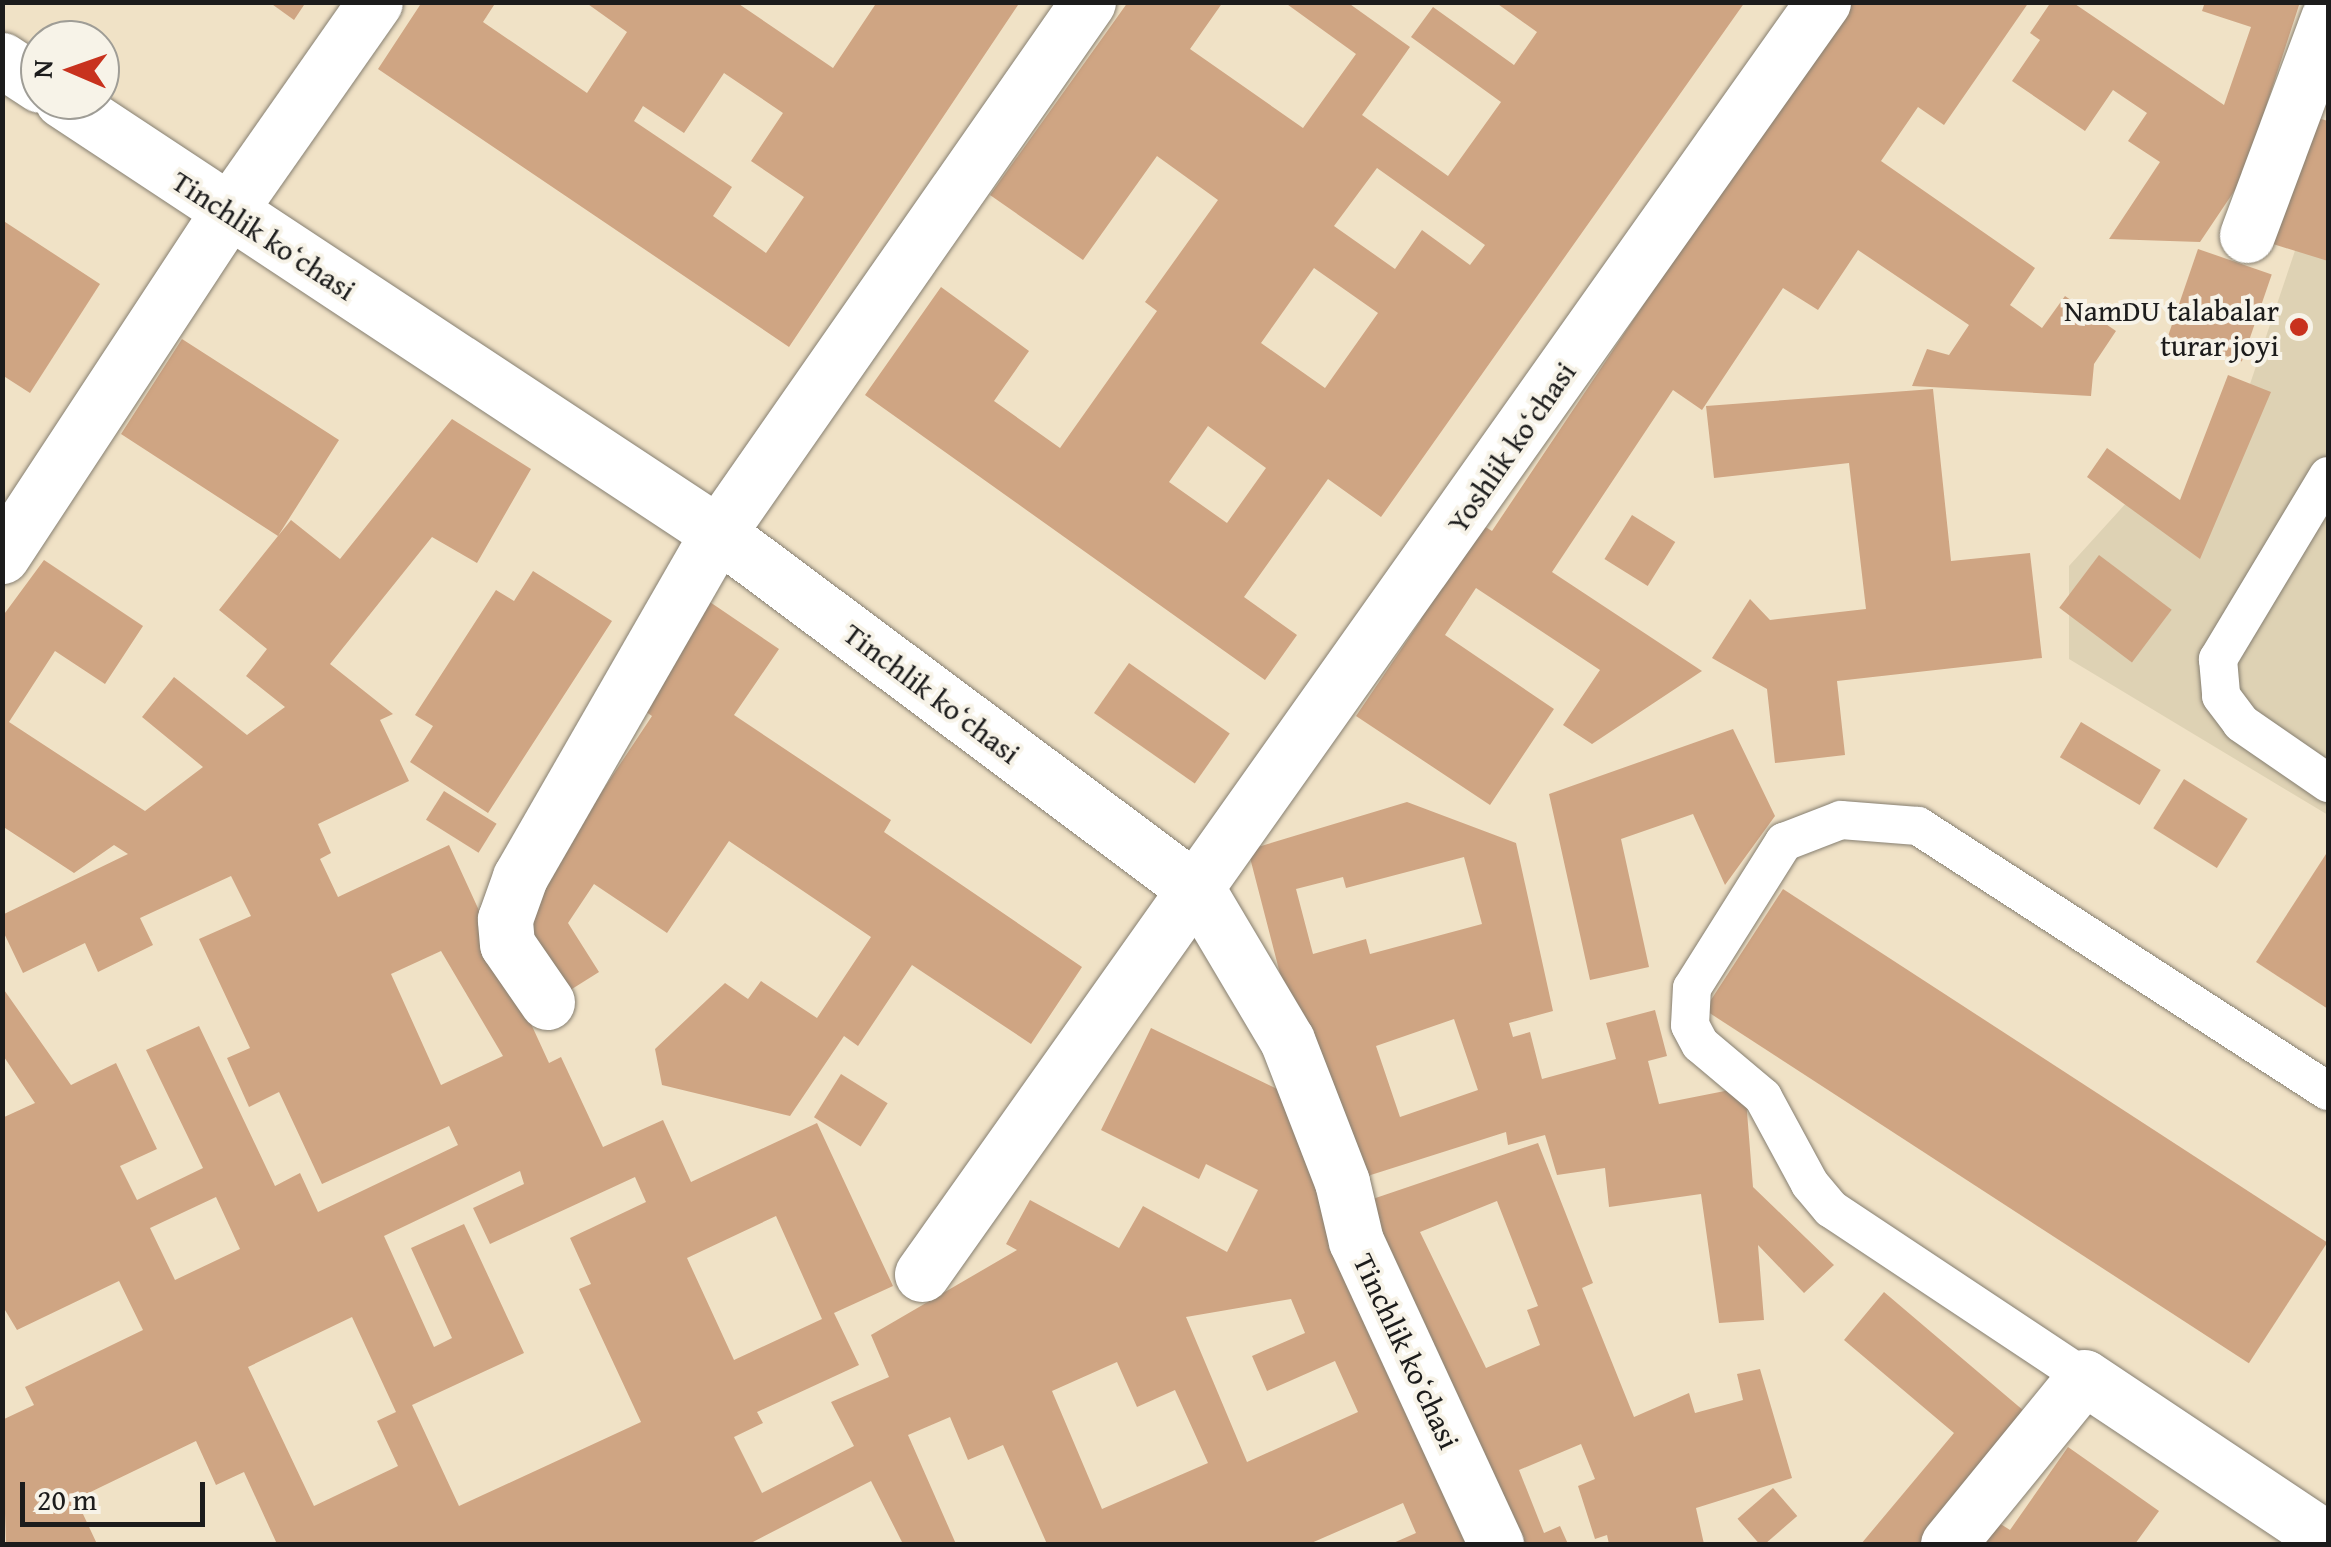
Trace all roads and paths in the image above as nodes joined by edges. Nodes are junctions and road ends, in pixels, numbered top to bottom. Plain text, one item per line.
1 (375, 2) edge
2 (1088, 2) edge
3 (1823, 2) edge
4 (2328, 18) edge
5 (92, 120) edge
6 (228, 212) junction
7 (2246, 235) dead end
8 (2324, 495) edge
9 (718, 532) junction
10 (2, 556) edge
11 (2328, 782) edge
12 (1199, 892) junction
13 (547, 1002) dead end
14 (2328, 1091) edge
15 (922, 1274) dead end
16 (2084, 1377) junction
17 (2328, 1540) edge
18 (1496, 1544) edge
19 (1948, 1544) edge

1 - 6 street
2 - 9 street
3 - 12 street, Yoshlik koʻchasi
4 - 7 street
5 - 6 street, Tinchlik koʻchasi
6 - 9 street, Tinchlik koʻchasi
6 - 10 street
8 - 11 lane
9 - 12 street, Tinchlik koʻchasi
9 - 13 street
12 - 15 street, Yoshlik koʻchasi
12 - 18 street, Tinchlik koʻchasi
14 - 16 lane
16 - 17 street
16 - 19 street

